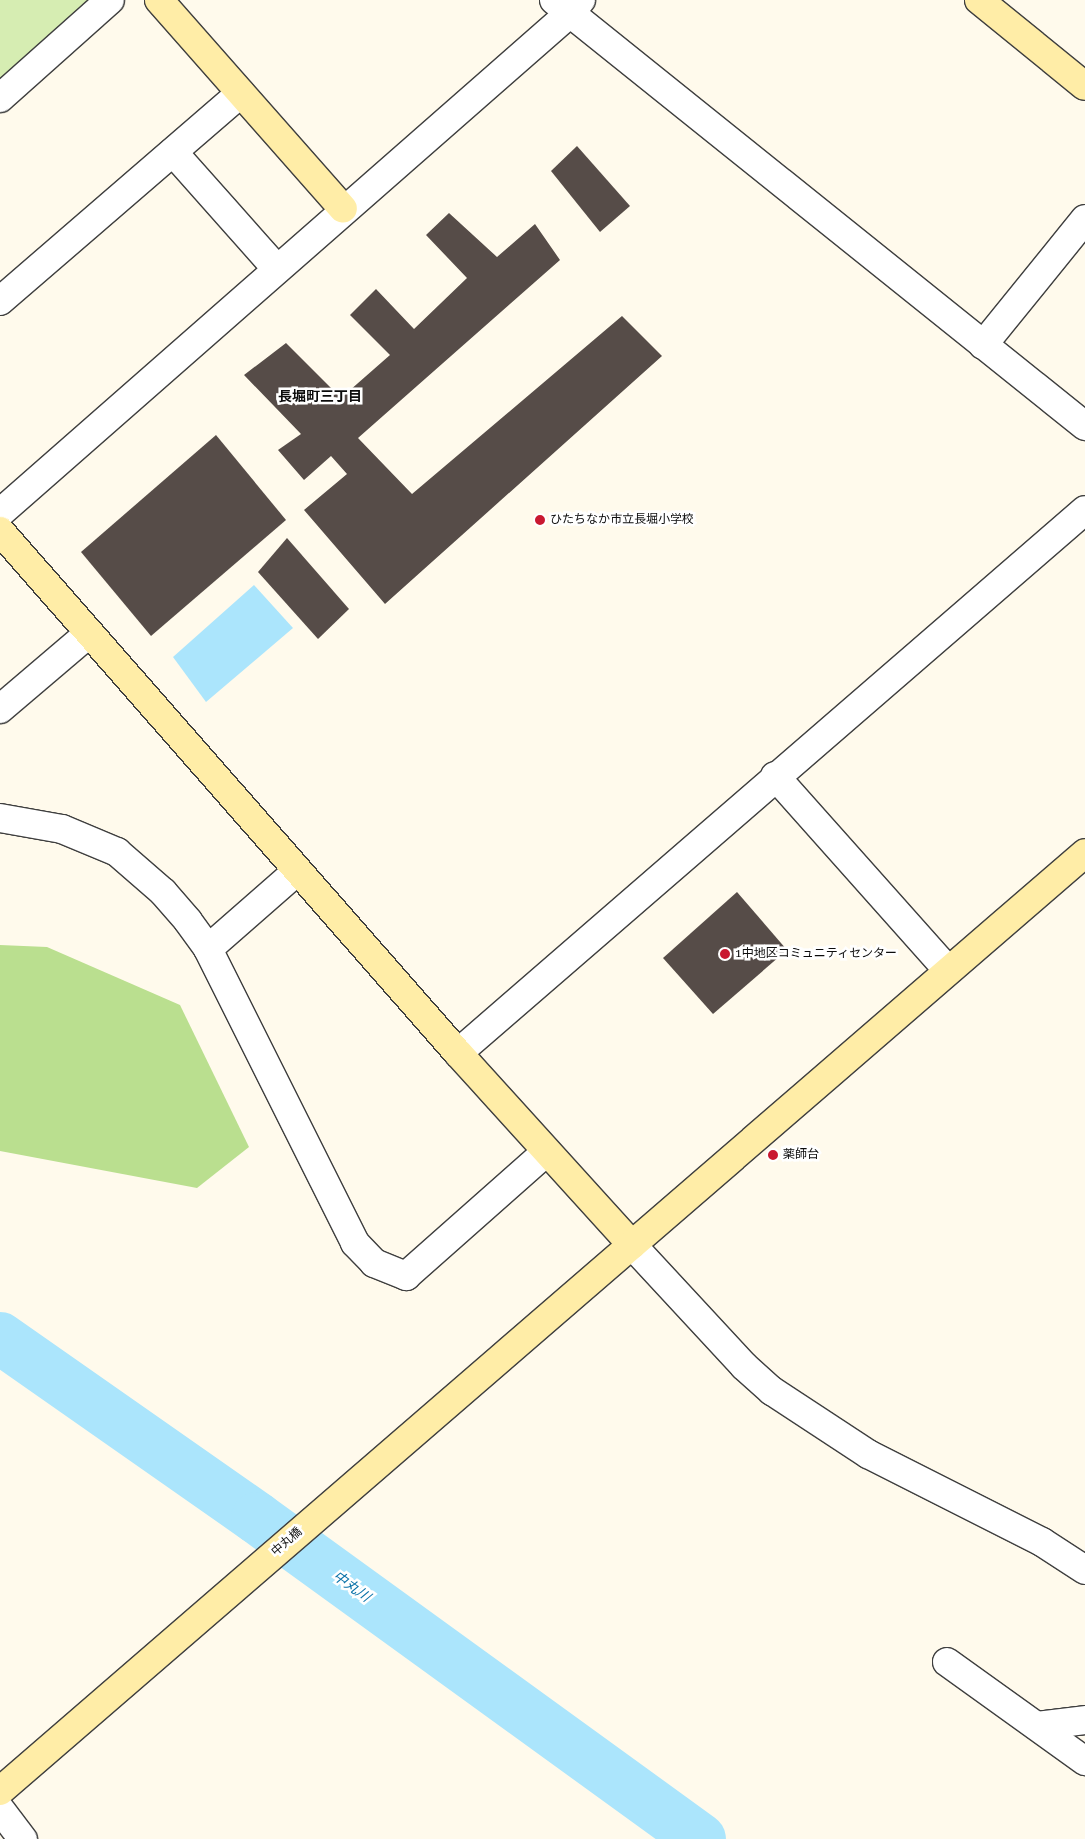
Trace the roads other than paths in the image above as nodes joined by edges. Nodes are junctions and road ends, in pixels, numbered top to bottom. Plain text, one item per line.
1 (110, 0) edge
2 (160, 0) edge
3 (978, 0) edge
4 (568, 4) edge
5 (1085, 86) edge
6 (241, 94) junction
7 (0, 98) edge
8 (173, 152) junction
9 (343, 209) junction
10 (1085, 219) edge
11 (276, 268) junction
12 (0, 301) edge
13 (983, 345) junction
14 (1085, 426) edge
15 (1085, 510) edge
16 (0, 512) edge
17 (0, 531) edge
18 (88, 634) junction
19 (0, 709) edge
20 (775, 776) junction
21 (0, 818) edge
22 (1085, 853) edge
23 (297, 871) junction
24 (208, 949) junction
25 (948, 970) junction
26 (458, 1053) junction
27 (546, 1152) junction
28 (632, 1245) junction
29 (1085, 1570) edge
30 (947, 1662) dead end
31 (1085, 1720) edge
32 (1037, 1726) junction
33 (1085, 1761) edge
34 (0, 1791) edge
35 (0, 1809) edge
36 (23, 1839) edge

1 - 7 street
2 - 6 street
3 - 5 street
4 - 9 street
4 - 13 street
6 - 8 street
6 - 9 street
8 - 11 street
8 - 12 street
9 - 11 street
10 - 13 street
11 - 16 street
13 - 14 street
15 - 20 street
17 - 18 street
18 - 19 street
18 - 23 street
20 - 25 street
20 - 26 street
21 - 24 street
22 - 25 street, 中丸橋
23 - 24 street
23 - 26 street
24 - 27 street
25 - 28 street, 中丸橋
26 - 27 street
27 - 28 street
28 - 29 street
28 - 34 street, 中丸橋
30 - 32 street
31 - 32 street
32 - 33 street
35 - 36 street

